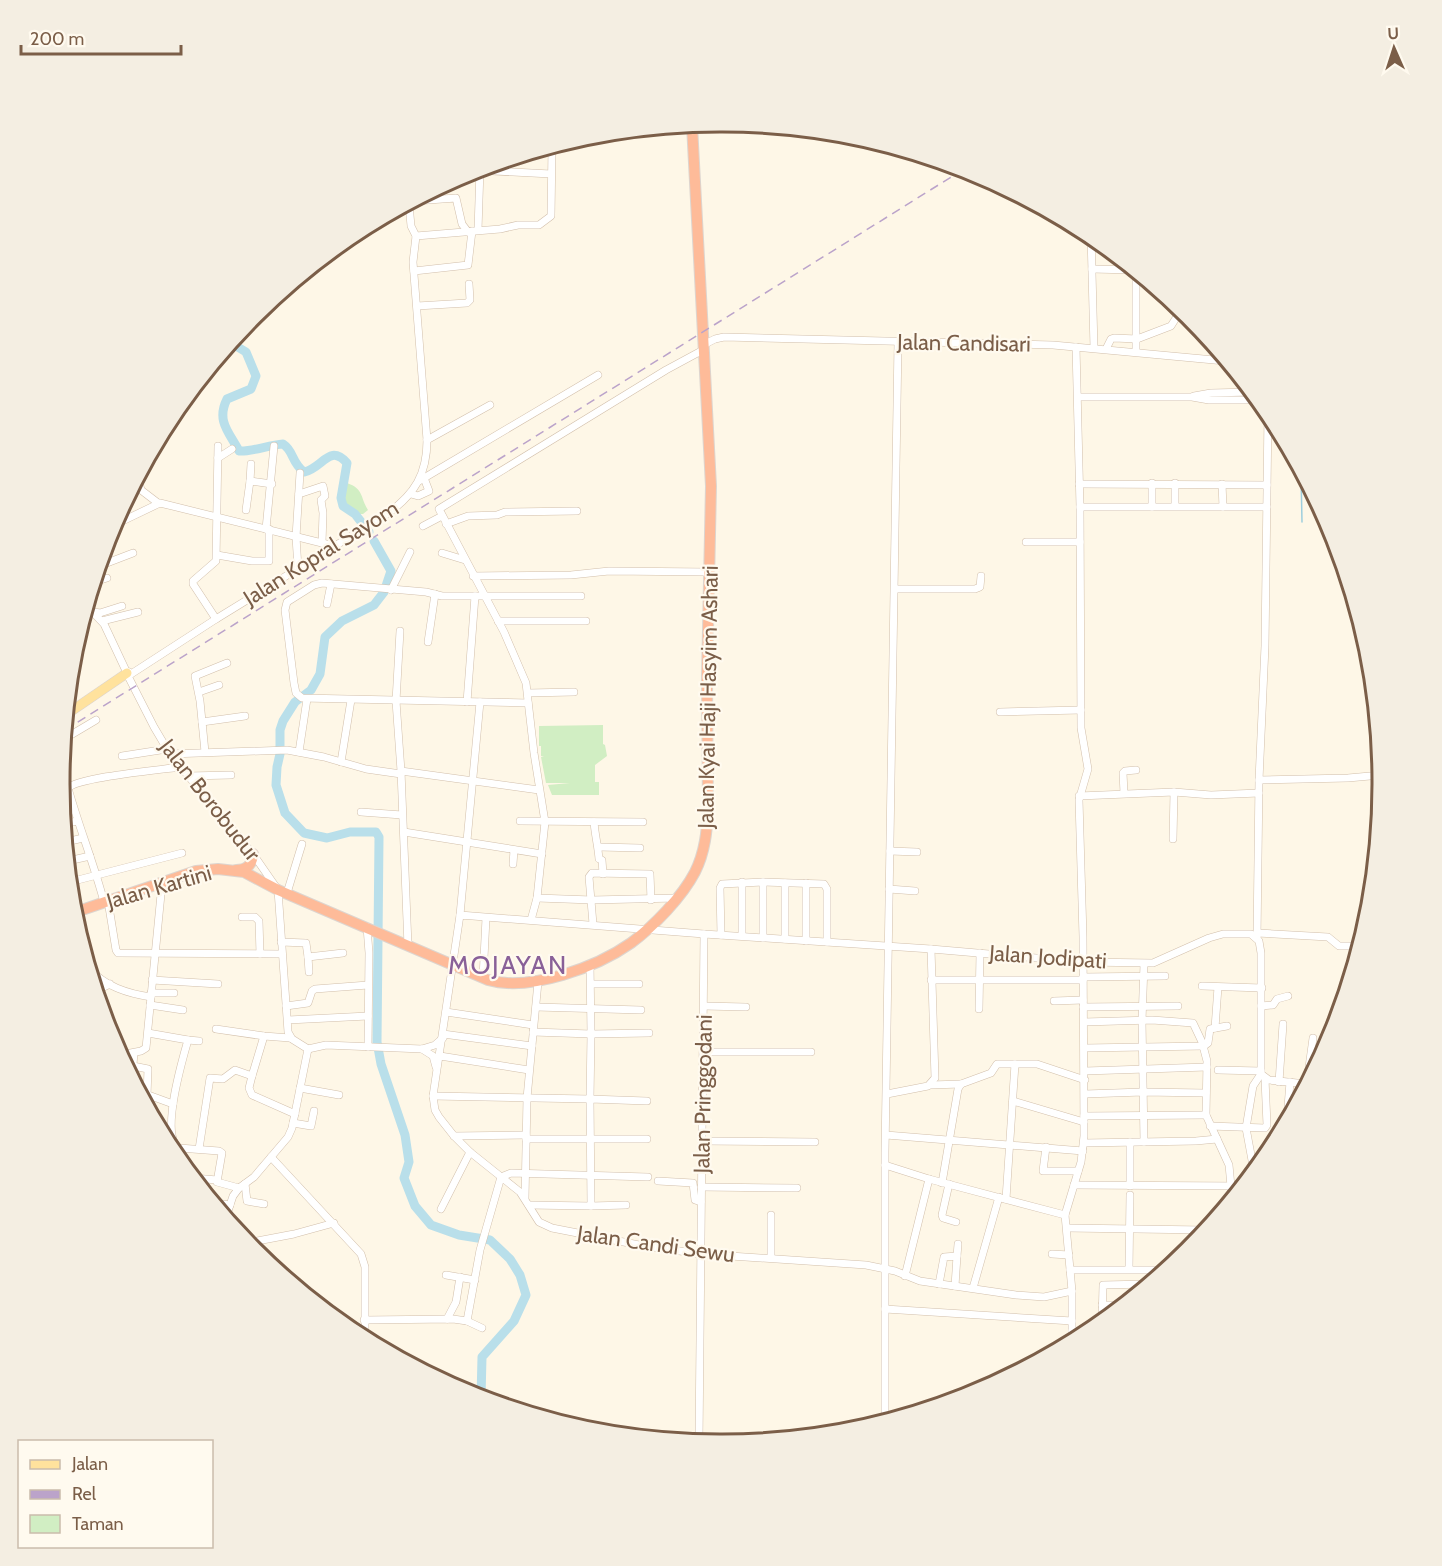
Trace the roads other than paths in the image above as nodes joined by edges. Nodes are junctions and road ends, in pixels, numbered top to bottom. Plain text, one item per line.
1 (692, 133) edge
2 (552, 155) edge
3 (501, 171) edge
4 (551, 174) junction
5 (477, 180) edge
6 (434, 200) edge
7 (410, 212) edge
8 (473, 231) junction
9 (416, 236) junction
10 (1091, 249) edge
11 (1092, 269) junction
12 (1121, 270) edge
13 (414, 272) junction
14 (1134, 281) edge
15 (469, 284) dead end
16 (417, 306) junction
17 (1176, 318) edge
18 (898, 342) junction
19 (1137, 345) junction
20 (1076, 346) junction
21 (703, 348) junction
22 (1094, 348) junction
23 (1106, 349) junction
24 (1214, 359) edge
25 (598, 375) dead end
26 (1241, 392) edge
27 (1078, 397) junction
28 (1192, 397) junction
29 (1246, 400) edge
30 (490, 405) dead end
31 (1268, 431) edge
32 (426, 440) junction
33 (218, 446) dead end
34 (274, 446) dead end
35 (232, 449) dead end
36 (218, 458) junction
37 (251, 464) dead end
38 (300, 473) dead end
39 (421, 480) junction
40 (250, 481) junction
41 (272, 483) junction
42 (1152, 483) junction
43 (1175, 483) junction
44 (1079, 484) junction
45 (1222, 484) junction
46 (1267, 485) junction
47 (141, 490) edge
48 (299, 494) junction
49 (411, 494) junction
50 (158, 503) junction
51 (1175, 506) junction
52 (1080, 507) junction
53 (1152, 507) junction
54 (1223, 507) junction
55 (1268, 507) junction
56 (246, 510) dead end
57 (577, 511) dead end
58 (442, 516) junction
59 (218, 517) junction
60 (127, 518) edge
61 (446, 524) junction
62 (423, 526) dead end
63 (267, 529) junction
64 (296, 537) junction
65 (1026, 542) dead end
66 (1080, 542) junction
67 (322, 543) junction
68 (334, 546) junction
69 (410, 552) dead end
70 (133, 553) dead end
71 (442, 553) dead end
72 (217, 555) junction
73 (465, 560) junction
74 (110, 562) edge
75 (298, 568) junction
76 (710, 572) junction
77 (473, 576) junction
78 (981, 576) dead end
79 (107, 578) dead end
80 (104, 579) edge
81 (331, 584) junction
82 (895, 589) junction
83 (390, 590) junction
84 (435, 594) junction
85 (475, 596) junction
86 (484, 596) junction
87 (581, 596) dead end
88 (327, 604) dead end
89 (122, 606) dead end
90 (94, 612) joint
91 (138, 612) dead end
92 (216, 620) junction
93 (102, 621) junction
94 (498, 621) junction
95 (586, 621) dead end
96 (400, 631) dead end
97 (429, 642) dead end
98 (227, 663) dead end
99 (127, 675) junction
100 (219, 685) dead end
101 (199, 692) junction
102 (574, 692) dead end
103 (528, 693) junction
104 (303, 698) junction
105 (351, 700) junction
106 (396, 701) junction
107 (467, 702) junction
108 (480, 702) junction
109 (528, 703) junction
110 (75, 709) edge
111 (1081, 710) junction
112 (1000, 712) dead end
113 (245, 716) dead end
114 (96, 720) dead end
115 (201, 722) junction
116 (73, 734) edge
117 (169, 752) junction
118 (205, 752) junction
119 (299, 752) junction
120 (122, 756) dead end
121 (341, 762) junction
122 (180, 767) junction
123 (1136, 770) dead end
124 (401, 773) junction
125 (231, 775) dead end
126 (188, 776) junction
127 (1372, 776) edge
128 (1259, 780) junction
129 (472, 781) junction
130 (70, 785) edge
131 (539, 790) junction
132 (1174, 792) junction
133 (1124, 793) junction
134 (1259, 793) junction
135 (1079, 796) junction
136 (72, 805) edge
137 (361, 812) dead end
138 (402, 814) junction
139 (77, 821) junction
140 (520, 821) dead end
141 (72, 822) edge
142 (545, 822) junction
143 (594, 822) junction
144 (643, 822) dead end
145 (404, 832) junction
146 (83, 838) junction
147 (1173, 839) dead end
148 (73, 840) edge
149 (468, 843) junction
150 (302, 844) dead end
151 (599, 847) junction
152 (640, 848) dead end
153 (514, 850) junction
154 (890, 851) junction
155 (917, 852) dead end
156 (182, 853) dead end
157 (253, 854) junction
158 (542, 854) junction
159 (90, 856) junction
160 (75, 859) edge
161 (513, 864) dead end
162 (232, 870) junction
163 (603, 874) junction
164 (97, 875) junction
165 (78, 880) edge
166 (742, 882) junction
167 (764, 882) junction
168 (785, 883) junction
169 (806, 883) junction
170 (162, 884) junction
171 (889, 889) junction
172 (283, 891) junction
173 (915, 891) dead end
174 (537, 898) junction
175 (677, 898) junction
176 (592, 900) junction
177 (651, 900) junction
178 (106, 902) junction
179 (83, 910) edge
180 (460, 915) junction
181 (242, 917) dead end
182 (486, 918) junction
183 (531, 920) junction
184 (593, 924) junction
185 (370, 929) junction
186 (648, 929) junction
187 (704, 934) junction
188 (721, 935) junction
189 (1257, 935) junction
190 (742, 936) junction
191 (763, 938) junction
192 (784, 939) junction
193 (806, 941) junction
194 (281, 942) junction
195 (828, 942) junction
196 (408, 946) junction
197 (889, 946) junction
198 (1350, 946) edge
199 (931, 949) junction
200 (343, 952) dead end
201 (155, 953) junction
202 (980, 953) junction
203 (260, 954) junction
204 (281, 954) junction
205 (308, 957) junction
206 (1083, 962) junction
207 (451, 964) junction
208 (590, 964) junction
209 (1144, 964) junction
210 (309, 972) dead end
211 (1144, 976) junction
212 (1165, 976) dead end
213 (483, 978) junction
214 (979, 979) junction
215 (1083, 979) junction
216 (102, 980) edge
217 (152, 980) junction
218 (931, 980) junction
219 (538, 982) junction
220 (110, 984) junction
221 (218, 984) dead end
222 (592, 984) junction
223 (639, 984) dead end
224 (368, 985) junction
225 (1202, 986) dead end
226 (103, 987) edge
227 (1218, 987) junction
228 (1262, 988) junction
229 (174, 993) dead end
230 (1288, 996) dead end
231 (151, 998) junction
232 (1054, 1001) dead end
233 (1083, 1004) junction
234 (1268, 1005) junction
235 (286, 1006) junction
236 (704, 1006) junction
237 (1142, 1006) junction
238 (1178, 1006) dead end
239 (536, 1007) junction
240 (747, 1007) dead end
241 (591, 1009) junction
242 (979, 1009) dead end
243 (183, 1010) dead end
244 (641, 1010) dead end
245 (446, 1012) junction
246 (368, 1016) junction
247 (288, 1020) junction
248 (1142, 1021) junction
249 (1084, 1023) junction
250 (1283, 1024) dead end
251 (1227, 1026) dead end
252 (533, 1028) junction
253 (1215, 1028) junction
254 (222, 1030) dead end
255 (649, 1033) dead end
256 (148, 1034) junction
257 (591, 1034) junction
258 (264, 1036) junction
259 (443, 1036) junction
260 (290, 1038) junction
261 (1313, 1038) dead end
262 (188, 1040) junction
263 (199, 1041) dead end
264 (532, 1046) junction
265 (1204, 1046) junction
266 (370, 1047) junction
267 (1143, 1047) junction
268 (1085, 1048) junction
269 (308, 1049) junction
270 (422, 1049) junction
271 (703, 1052) junction
272 (811, 1052) dead end
273 (130, 1053) edge
274 (134, 1053) junction
275 (440, 1056) junction
276 (1310, 1057) edge
277 (133, 1061) edge
278 (1015, 1064) junction
279 (136, 1067) edge
280 (1208, 1067) junction
281 (1143, 1069) junction
282 (529, 1070) junction
283 (1218, 1070) dead end
284 (1085, 1071) junction
285 (437, 1072) junction
286 (1262, 1074) junction
287 (252, 1076) junction
288 (1085, 1080) junction
289 (1279, 1082) junction
290 (1290, 1082) junction
291 (1298, 1082) edge
292 (931, 1084) junction
293 (961, 1084) junction
294 (145, 1085) edge
295 (300, 1088) junction
296 (1143, 1092) junction
297 (1206, 1093) junction
298 (886, 1094) junction
299 (1085, 1094) junction
300 (339, 1095) dead end
301 (433, 1096) junction
302 (152, 1097) edge
303 (527, 1098) junction
304 (590, 1099) junction
305 (1289, 1100) edge
306 (647, 1101) dead end
307 (1013, 1101) junction
308 (173, 1104) junction
309 (314, 1111) dead end
310 (295, 1114) junction
311 (1144, 1115) junction
312 (1206, 1115) junction
313 (1084, 1119) junction
314 (293, 1123) junction
315 (1210, 1126) junction
316 (1246, 1128) junction
317 (171, 1129) edge
318 (886, 1135) junction
319 (454, 1136) junction
320 (526, 1137) junction
321 (589, 1138) junction
322 (647, 1139) dead end
323 (1217, 1139) junction
324 (951, 1140) junction
325 (702, 1141) junction
326 (815, 1142) dead end
327 (1130, 1142) junction
328 (1144, 1142) junction
329 (1011, 1144) junction
330 (1046, 1147) junction
331 (1084, 1147) junction
332 (183, 1148) edge
333 (199, 1149) junction
334 (470, 1152) junction
335 (272, 1157) junction
336 (1252, 1158) edge
337 (885, 1165) junction
338 (1078, 1171) junction
339 (526, 1173) junction
340 (589, 1175) junction
341 (648, 1176) dead end
342 (501, 1177) junction
343 (205, 1179) edge
344 (929, 1179) junction
345 (217, 1180) junction
346 (658, 1181) dead end
347 (946, 1184) junction
348 (1233, 1184) edge
349 (1074, 1185) junction
350 (242, 1186) junction
351 (701, 1186) junction
352 (1130, 1186) junction
353 (1231, 1186) edge
354 (796, 1188) dead end
355 (1130, 1195) dead end
356 (1003, 1198) junction
357 (527, 1202) junction
358 (701, 1202) junction
359 (264, 1204) dead end
360 (227, 1205) edge
361 (626, 1205) dead end
362 (230, 1206) joint
363 (591, 1206) junction
364 (441, 1209) dead end
365 (771, 1215) dead end
366 (1065, 1215) junction
367 (956, 1222) dead end
368 (334, 1223) junction
369 (1067, 1227) junction
370 (1130, 1228) junction
371 (1193, 1230) edge
372 (259, 1241) edge
373 (958, 1244) dead end
374 (1052, 1254) dead end
375 (1069, 1255) junction
376 (957, 1256) junction
377 (700, 1257) junction
378 (771, 1258) junction
379 (885, 1268) junction
380 (1129, 1269) junction
381 (1070, 1270) junction
382 (1152, 1270) edge
383 (446, 1275) dead end
384 (904, 1276) junction
385 (460, 1277) junction
386 (475, 1280) junction
387 (939, 1284) junction
388 (1135, 1284) edge
389 (955, 1286) junction
390 (974, 1288) junction
391 (1071, 1291) junction
392 (1102, 1305) junction
393 (1109, 1305) edge
394 (885, 1309) junction
395 (1102, 1310) edge
396 (447, 1319) junction
397 (364, 1320) junction
398 (467, 1321) junction
399 (1072, 1321) junction
400 (364, 1327) edge
401 (482, 1328) dead end
402 (1072, 1331) edge
403 (885, 1412) edge
404 (699, 1433) edge

1 - 21 highway, Jalan Kyai Haji Hasyim Ashari
2 - 4 street
3 - 4 street
4 - 8 street
5 - 8 street
6 - 8 street
7 - 9 street, Jalan Kopral Sayom
8 - 9 street
8 - 13 street
9 - 13 street, Jalan Kopral Sayom
10 - 11 street
11 - 12 street
11 - 22 street
13 - 16 street, Jalan Kopral Sayom
14 - 19 street
15 - 16 street
16 - 32 street, Jalan Kopral Sayom
17 - 19 street
18 - 20 street, Jalan Candisari
18 - 21 street, Jalan Candisari
18 - 82 street
19 - 23 street, Jalan Candisari
19 - 23 street
19 - 24 street, Jalan Candisari
20 - 22 street, Jalan Candisari
20 - 27 street
21 - 58 street, Jalan Candisari
21 - 76 highway, Jalan Kyai Haji Hasyim Ashari
22 - 23 street, Jalan Candisari
25 - 39 street
26 - 28 street
27 - 28 street
27 - 44 street
28 - 29 street
30 - 32 street
31 - 46 street
32 - 39 street, Jalan Kopral Sayom
33 - 36 street
34 - 41 street
35 - 36 street
36 - 59 street
37 - 40 street
38 - 48 street
39 - 49 street, Jalan Kopral Sayom
39 - 49 street
40 - 41 street
40 - 56 street
41 - 63 street
42 - 43 street
42 - 44 street
42 - 53 street
43 - 45 street
43 - 51 street
44 - 52 street
45 - 46 street
45 - 54 street
46 - 55 street
47 - 50 street
48 - 64 street
48 - 67 street
49 - 68 street, Jalan Kopral Sayom
50 - 59 street
50 - 60 street
51 - 53 street
51 - 54 street
52 - 53 street
52 - 66 street
54 - 55 street
55 - 128 street
57 - 61 street
58 - 61 street
58 - 62 street
59 - 63 street
59 - 72 street
61 - 73 street
63 - 64 street
63 - 72 street
64 - 67 street
64 - 75 street
65 - 66 street
66 - 111 street
67 - 68 street
68 - 75 street, Jalan Kopral Sayom
69 - 83 street
70 - 74 street
71 - 73 street
72 - 92 street
73 - 77 street
75 - 92 street, Jalan Kopral Sayom
76 - 77 street
76 - 175 highway, Jalan Kyai Haji Hasyim Ashari
77 - 86 street
78 - 82 street
79 - 80 street
81 - 83 street
81 - 88 street
81 - 104 street
82 - 154 street
83 - 84 street
84 - 85 street
84 - 97 street
85 - 86 street
85 - 107 street
86 - 87 street
86 - 94 street
89 - 90 street
90 - 93 street, Jalan Borobudur
91 - 93 street
92 - 99 street, Jalan Kopral Sayom
93 - 99 street, Jalan Borobudur
94 - 95 street
94 - 103 street
96 - 106 street
98 - 101 street
99 - 110 main road
99 - 117 street, Jalan Borobudur
100 - 101 street
101 - 115 street
102 - 103 street
103 - 109 street
104 - 105 street
104 - 119 street
105 - 106 street
105 - 121 street
106 - 107 street
106 - 124 street
107 - 108 street
108 - 109 street
108 - 129 street
109 - 131 street
111 - 112 street
111 - 135 street
113 - 115 street
114 - 116 street
115 - 118 street
117 - 118 street
117 - 120 street
117 - 122 street, Jalan Borobudur
118 - 119 street
119 - 121 street
121 - 124 street
122 - 126 street, Jalan Borobudur
122 - 130 street
123 - 133 street
124 - 129 street
124 - 138 street
125 - 126 street
126 - 157 street, Jalan Borobudur
127 - 128 street
128 - 134 street
129 - 131 street
129 - 149 street
131 - 142 street
132 - 133 street
132 - 134 street
132 - 147 street
133 - 135 street
134 - 189 street
135 - 206 street
136 - 139 street
137 - 138 street
138 - 145 street
139 - 141 street
139 - 146 street
140 - 142 street
142 - 143 street
142 - 158 street
143 - 144 street
143 - 151 street
145 - 149 street
145 - 196 street
146 - 148 street
146 - 159 street
149 - 153 street
149 - 180 street
150 - 172 street
151 - 152 street
151 - 163 street
153 - 158 street
153 - 161 street
154 - 155 street
154 - 171 street
156 - 164 street
157 - 162 highway
157 - 172 street, Jalan Borobudur
158 - 174 street
159 - 160 street
159 - 164 street
162 - 170 highway, Jalan Kartini
162 - 172 highway, Jalan Kartini
163 - 176 street
163 - 177 street
164 - 165 street
164 - 178 street
166 - 167 street
166 - 188 street
166 - 190 street
167 - 168 street
167 - 191 street
168 - 169 street
168 - 192 street
169 - 193 street
169 - 195 street
170 - 178 highway, Jalan Kartini
170 - 201 street
171 - 173 street
171 - 197 street
172 - 185 highway, Jalan Kyai Haji Hasyim Ashari
172 - 194 street
174 - 176 street
174 - 183 street
175 - 177 street
175 - 186 highway, Jalan Kyai Haji Hasyim Ashari
176 - 177 street
176 - 184 street
178 - 179 highway, Jalan Kartini
178 - 201 street
180 - 182 street, Jalan Jodipati
180 - 207 street
181 - 203 street
182 - 183 street, Jalan Jodipati
182 - 213 street
183 - 184 street, Jalan Jodipati
184 - 186 street, Jalan Jodipati
185 - 196 highway, Jalan Kyai Haji Hasyim Ashari
185 - 224 street
186 - 187 street, Jalan Jodipati
186 - 208 highway, Jalan Kyai Haji Hasyim Ashari
187 - 188 street, Jalan Jodipati
187 - 236 street, Jalan Pringgodani
188 - 190 street, Jalan Jodipati
189 - 198 street, Jalan Jodipati
189 - 209 street, Jalan Jodipati
189 - 228 street
190 - 191 street, Jalan Jodipati
191 - 192 street, Jalan Jodipati
192 - 193 street, Jalan Jodipati
193 - 195 street, Jalan Jodipati
194 - 204 street
194 - 205 street
195 - 197 street, Jalan Jodipati
196 - 207 highway, Jalan Kyai Haji Hasyim Ashari
197 - 199 street, Jalan Jodipati
197 - 298 street
199 - 202 street, Jalan Jodipati
199 - 218 street
200 - 205 street
201 - 203 street
201 - 217 street
202 - 206 street, Jalan Jodipati
202 - 214 street
203 - 204 street
204 - 235 street
205 - 210 street
206 - 209 street, Jalan Jodipati
206 - 215 street
207 - 213 highway, Jalan Kyai Haji Hasyim Ashari
207 - 245 street
208 - 219 highway, Jalan Kyai Haji Hasyim Ashari
208 - 222 street
209 - 211 street
211 - 212 street
211 - 215 street
211 - 237 street
213 - 219 highway, Jalan Kyai Haji Hasyim Ashari
214 - 215 street
214 - 218 street
214 - 242 street
215 - 233 street
216 - 220 street
217 - 221 street
217 - 231 street
218 - 292 street
219 - 239 street
220 - 226 street
220 - 231 street
222 - 223 street
222 - 241 street
224 - 235 street
224 - 246 street
225 - 227 street
227 - 228 street
227 - 253 street
228 - 234 street
229 - 231 street
230 - 234 street
231 - 243 street
231 - 256 street
232 - 233 street
233 - 237 street
233 - 249 street
234 - 286 street
235 - 247 street
236 - 240 street
236 - 271 street, Jalan Pringgodani
237 - 238 street
237 - 248 street
239 - 241 street
239 - 252 street
241 - 244 street
241 - 257 street
245 - 252 street
245 - 259 street
246 - 247 street
246 - 266 street
247 - 260 street
248 - 249 street
248 - 265 street
248 - 267 street
249 - 268 street
250 - 289 street
251 - 253 street
252 - 257 street
252 - 264 street
253 - 265 street
254 - 258 street
255 - 257 street
256 - 262 street
256 - 274 street
257 - 304 street
258 - 260 street
258 - 287 street
259 - 264 street
259 - 270 street
259 - 275 street
260 - 269 street
261 - 276 street
262 - 263 street
262 - 308 street
264 - 282 street
265 - 267 street
265 - 280 street
266 - 269 street
266 - 270 street
267 - 268 street
267 - 281 street
268 - 284 street
269 - 295 street
270 - 285 street
271 - 272 street
271 - 325 street, Jalan Pringgodani
273 - 274 street
274 - 277 street
275 - 282 street
275 - 285 street
278 - 288 street
278 - 293 street
278 - 307 street
279 - 294 street
280 - 281 street
280 - 297 street
281 - 284 street
281 - 296 street
282 - 303 street
283 - 286 street
284 - 288 street
285 - 301 street
286 - 289 street
286 - 316 street
286 - 316 street
287 - 310 street
287 - 333 street
288 - 299 street
289 - 290 street
290 - 291 street
290 - 305 street
292 - 293 street
292 - 298 street
293 - 324 street
295 - 300 street
295 - 310 street
296 - 297 street
296 - 299 street
296 - 311 street
297 - 312 street
298 - 318 street
299 - 313 street
301 - 303 street
301 - 319 street, Jalan Candi Sewu
302 - 308 street
303 - 304 street
303 - 320 street
304 - 306 street
304 - 321 street
307 - 313 street
307 - 329 street
308 - 317 street
309 - 314 street
310 - 314 street
311 - 312 street
311 - 313 street
311 - 328 street
312 - 315 street
313 - 331 street
314 - 335 street
315 - 316 street
315 - 323 street
316 - 336 street
318 - 324 street
318 - 337 street
319 - 320 street
319 - 334 street, Jalan Candi Sewu
320 - 321 street
320 - 339 street
321 - 322 street
321 - 340 street
323 - 328 street
323 - 348 street
324 - 329 street
324 - 347 street
325 - 326 street
325 - 351 street, Jalan Pringgodani
327 - 328 street
327 - 331 street
327 - 352 street
329 - 330 street
329 - 356 street
330 - 331 street
330 - 338 street
331 - 338 street
332 - 333 street
333 - 345 street
334 - 342 street, Jalan Candi Sewu
334 - 364 street
335 - 350 street
335 - 368 street
337 - 344 street
337 - 379 street
338 - 349 street
339 - 340 street
339 - 342 street
339 - 357 street
340 - 341 street
340 - 363 street
342 - 357 street, Jalan Candi Sewu
342 - 386 street
343 - 345 street
344 - 347 street
344 - 384 street
345 - 350 street
346 - 358 street
347 - 356 street
347 - 367 street
349 - 352 street
349 - 366 street
350 - 359 street
350 - 362 street
351 - 354 street
351 - 358 street, Jalan Pringgodani
352 - 353 street
355 - 370 street
356 - 366 street
356 - 390 street
357 - 363 street
357 - 377 street, Jalan Candi Sewu
358 - 377 street, Jalan Pringgodani
360 - 362 street
361 - 363 street
365 - 378 street
366 - 369 street
368 - 372 street
368 - 397 street
369 - 370 street
369 - 375 street
370 - 371 street
370 - 380 street
373 - 376 street
374 - 375 street
375 - 381 street
376 - 387 street
376 - 389 street
377 - 378 street, Jalan Candi Sewu
377 - 404 street, Jalan Pringgodani
378 - 379 street, Jalan Candi Sewu
379 - 384 street, Jalan Candi Sewu
379 - 394 street
380 - 381 street
380 - 382 street
381 - 391 street
383 - 385 street
384 - 387 street, Jalan Candi Sewu
385 - 386 street
385 - 396 street
386 - 398 street
387 - 389 street, Jalan Candi Sewu
388 - 392 street
389 - 390 street, Jalan Candi Sewu
390 - 391 street, Jalan Candi Sewu
391 - 399 street
392 - 393 street
392 - 395 street
394 - 399 street
394 - 403 street
396 - 397 street
396 - 398 street
397 - 400 street
398 - 401 street
399 - 402 street

